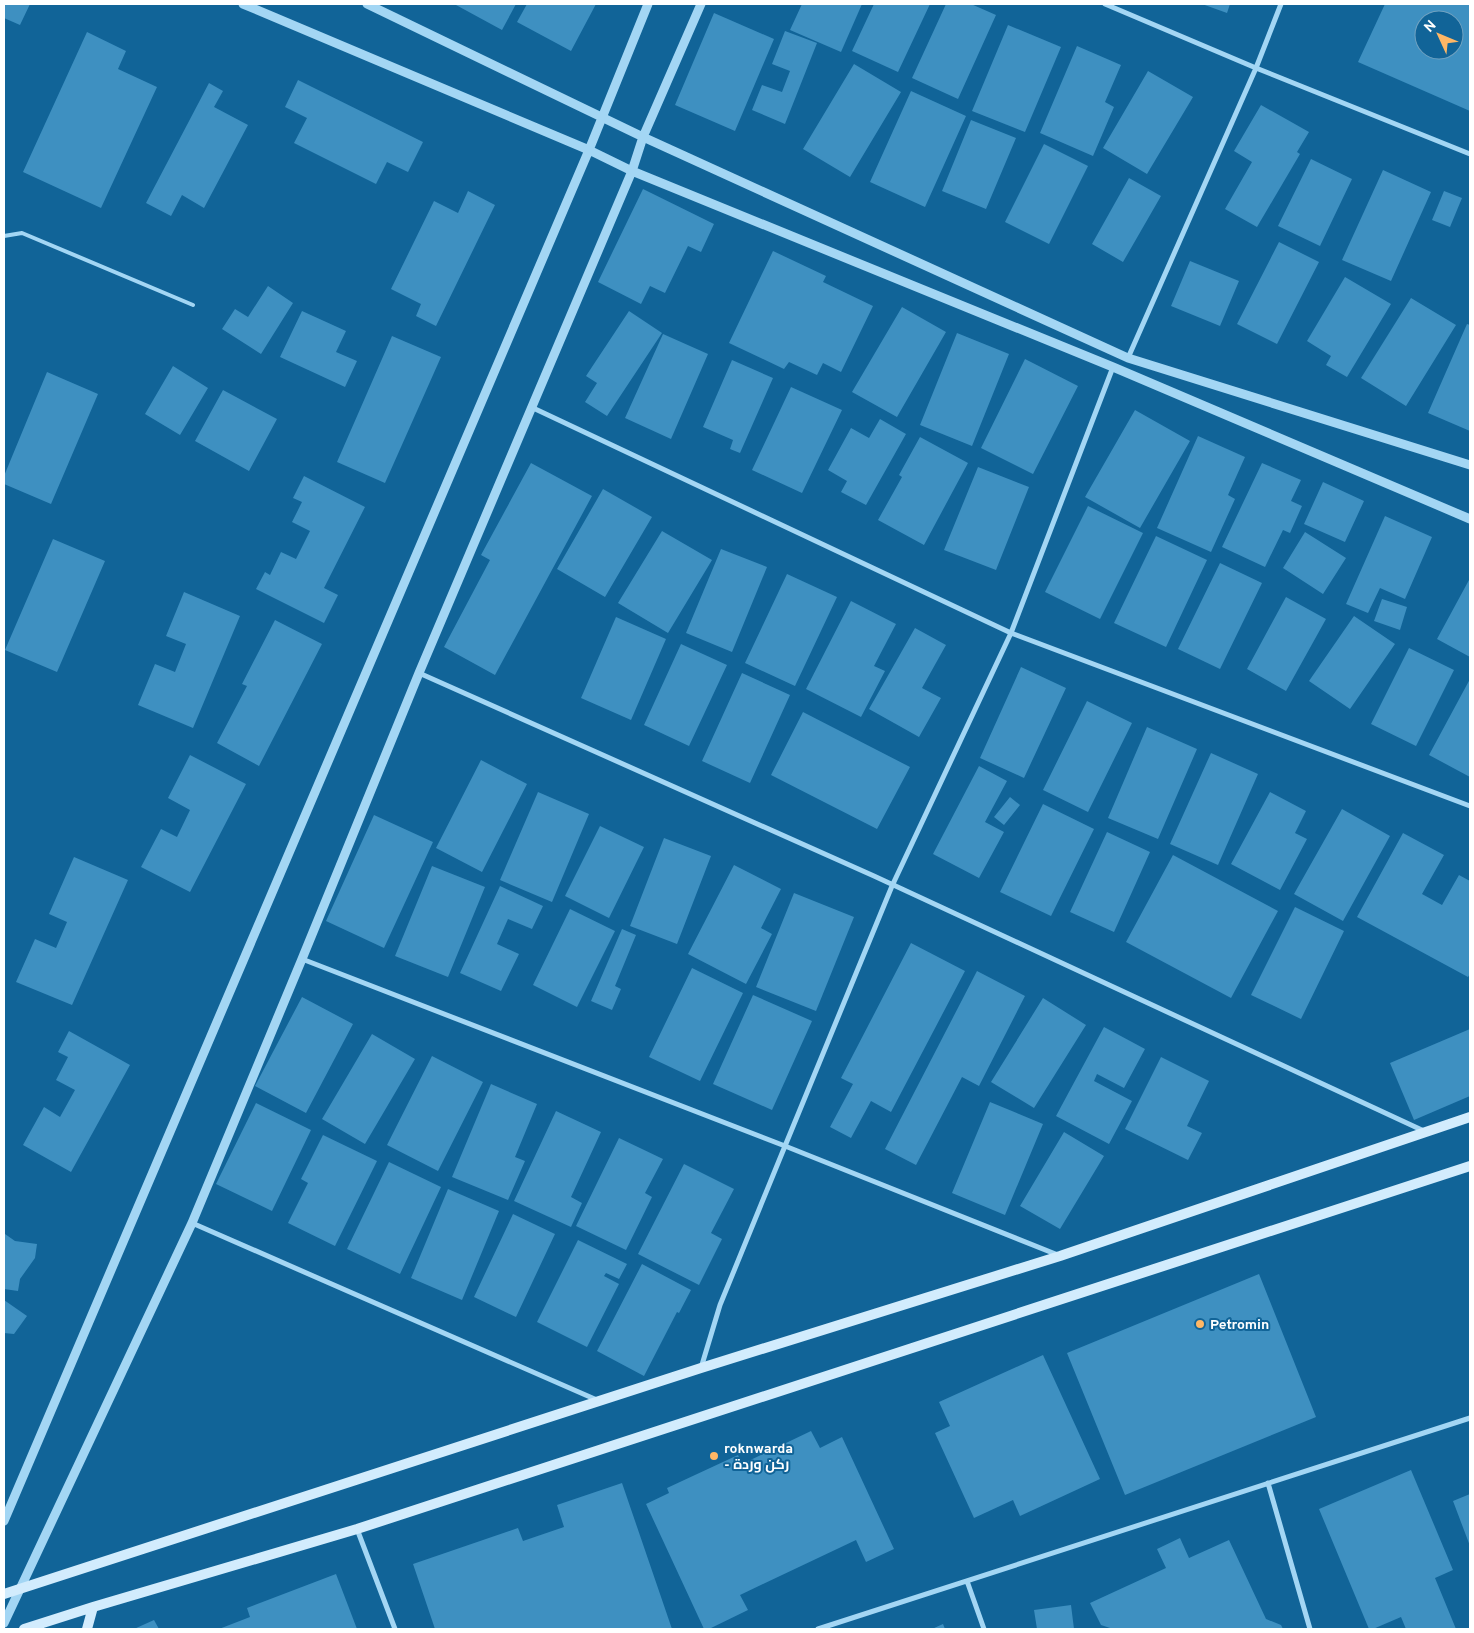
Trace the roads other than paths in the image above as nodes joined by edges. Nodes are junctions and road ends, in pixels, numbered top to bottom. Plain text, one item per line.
1 (243, 4) edge
2 (367, 4) edge
3 (648, 4) edge
4 (701, 4) edge
5 (1105, 4) edge
6 (1281, 4) edge
7 (1256, 68) junction
8 (603, 116) junction
9 (644, 137) junction
10 (589, 150) junction
11 (1470, 154) edge
12 (632, 171) junction
13 (4, 236) edge
14 (193, 305) dead end
15 (1128, 358) junction
16 (1114, 367) junction
17 (531, 407) junction
18 (1470, 465) edge
19 (1470, 519) edge
20 (1012, 634) junction
21 (419, 673) junction
22 (1470, 806) edge
23 (892, 886) junction
24 (302, 959) junction
25 (1470, 1117) edge
26 (1425, 1131) junction
27 (785, 1146) junction
28 (1470, 1166) edge
29 (192, 1223) junction
30 (1060, 1256) junction
31 (701, 1368) junction
32 (599, 1401) junction
33 (1470, 1418) edge
34 (1268, 1483) junction
35 (4, 1520) edge
36 (356, 1529) junction
37 (967, 1581) junction
38 (20, 1588) junction
39 (4, 1594) edge
40 (92, 1607) junction
41 (4, 1623) edge
42 (24, 1629) edge
43 (87, 1629) edge
44 (395, 1629) edge
45 (818, 1629) edge
46 (984, 1629) edge
47 (1310, 1629) edge

1 - 10 street
2 - 8 street
3 - 8 street
4 - 9 street
5 - 7 street
6 - 7 street
7 - 11 street
7 - 15 street
8 - 9 street
8 - 10 street
9 - 12 street
9 - 15 street
10 - 12 street
10 - 35 street
12 - 16 street
12 - 17 street
13 - 14 lane
15 - 18 street
16 - 19 street
16 - 20 street
17 - 20 street
17 - 21 street
20 - 22 street
20 - 23 street
21 - 23 street
21 - 24 street
23 - 26 street
23 - 27 street
24 - 27 street
24 - 29 street
25 - 26 main road
26 - 30 main road
27 - 30 street
27 - 31 street
28 - 36 main road
29 - 32 street
29 - 38 street
30 - 31 main road
31 - 32 main road
32 - 38 main road
33 - 34 street
34 - 37 street
34 - 47 street
36 - 40 main road
36 - 44 street
37 - 45 street
37 - 46 street
38 - 39 main road
38 - 41 street
40 - 42 main road
40 - 43 main road

